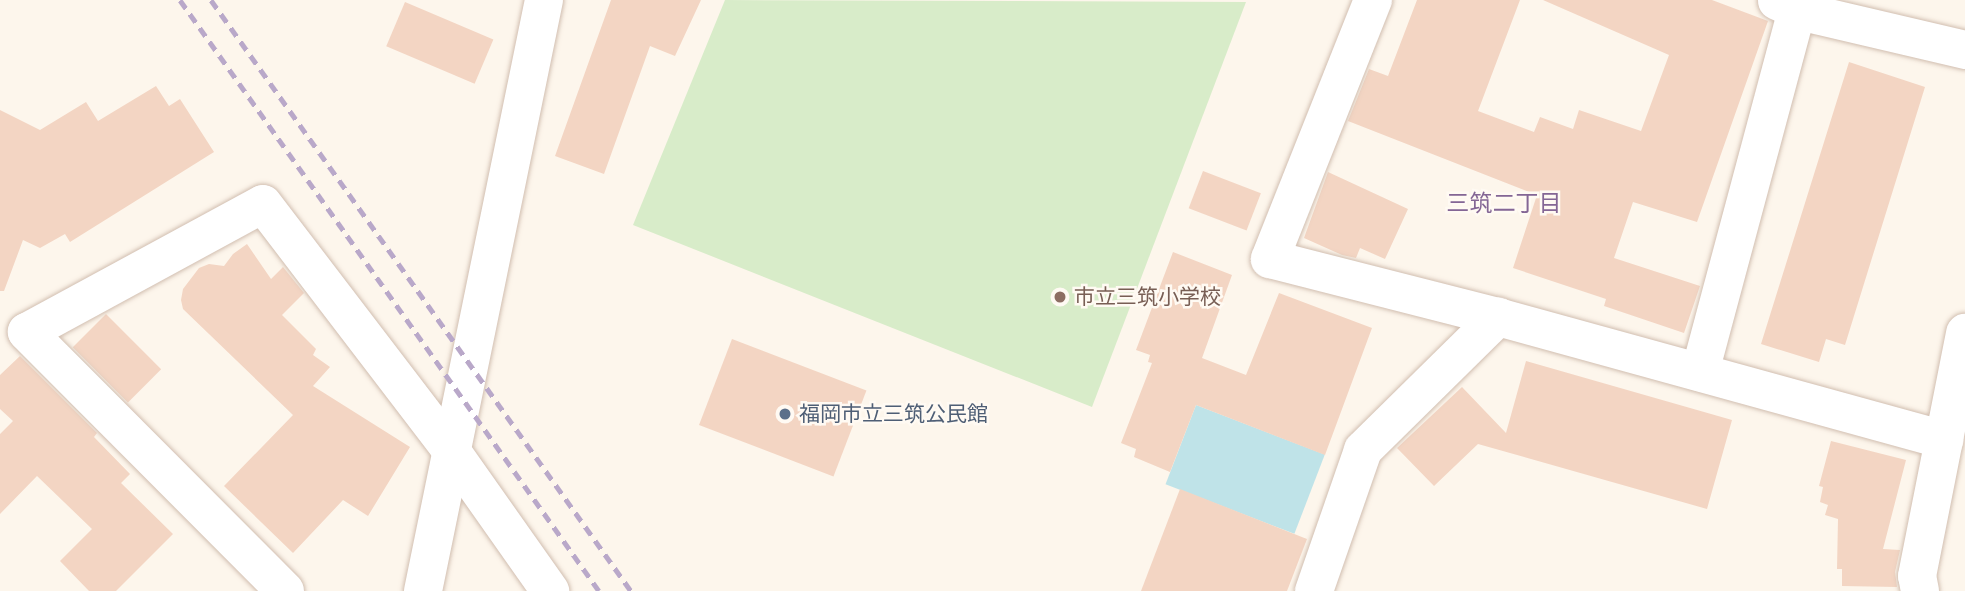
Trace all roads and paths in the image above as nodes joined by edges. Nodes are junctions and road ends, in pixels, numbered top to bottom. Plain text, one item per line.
1 (544, 0) edge
2 (1373, 0) edge
3 (1792, 4) edge
4 (1965, 50) edge
5 (1498, 317) junction
6 (1965, 333) edge
7 (14, 339) edge
8 (1700, 372) junction
9 (1944, 440) junction
10 (450, 449) junction
11 (285, 591) edge
12 (423, 591) edge
13 (550, 591) edge
14 (1314, 591) edge
15 (1920, 591) edge

1 - 10 street
2 - 5 street
3 - 4 street
3 - 8 street
5 - 8 street
5 - 14 street
6 - 9 street
7 - 10 street
7 - 11 street
8 - 9 street
9 - 15 street
10 - 12 street
10 - 13 street

